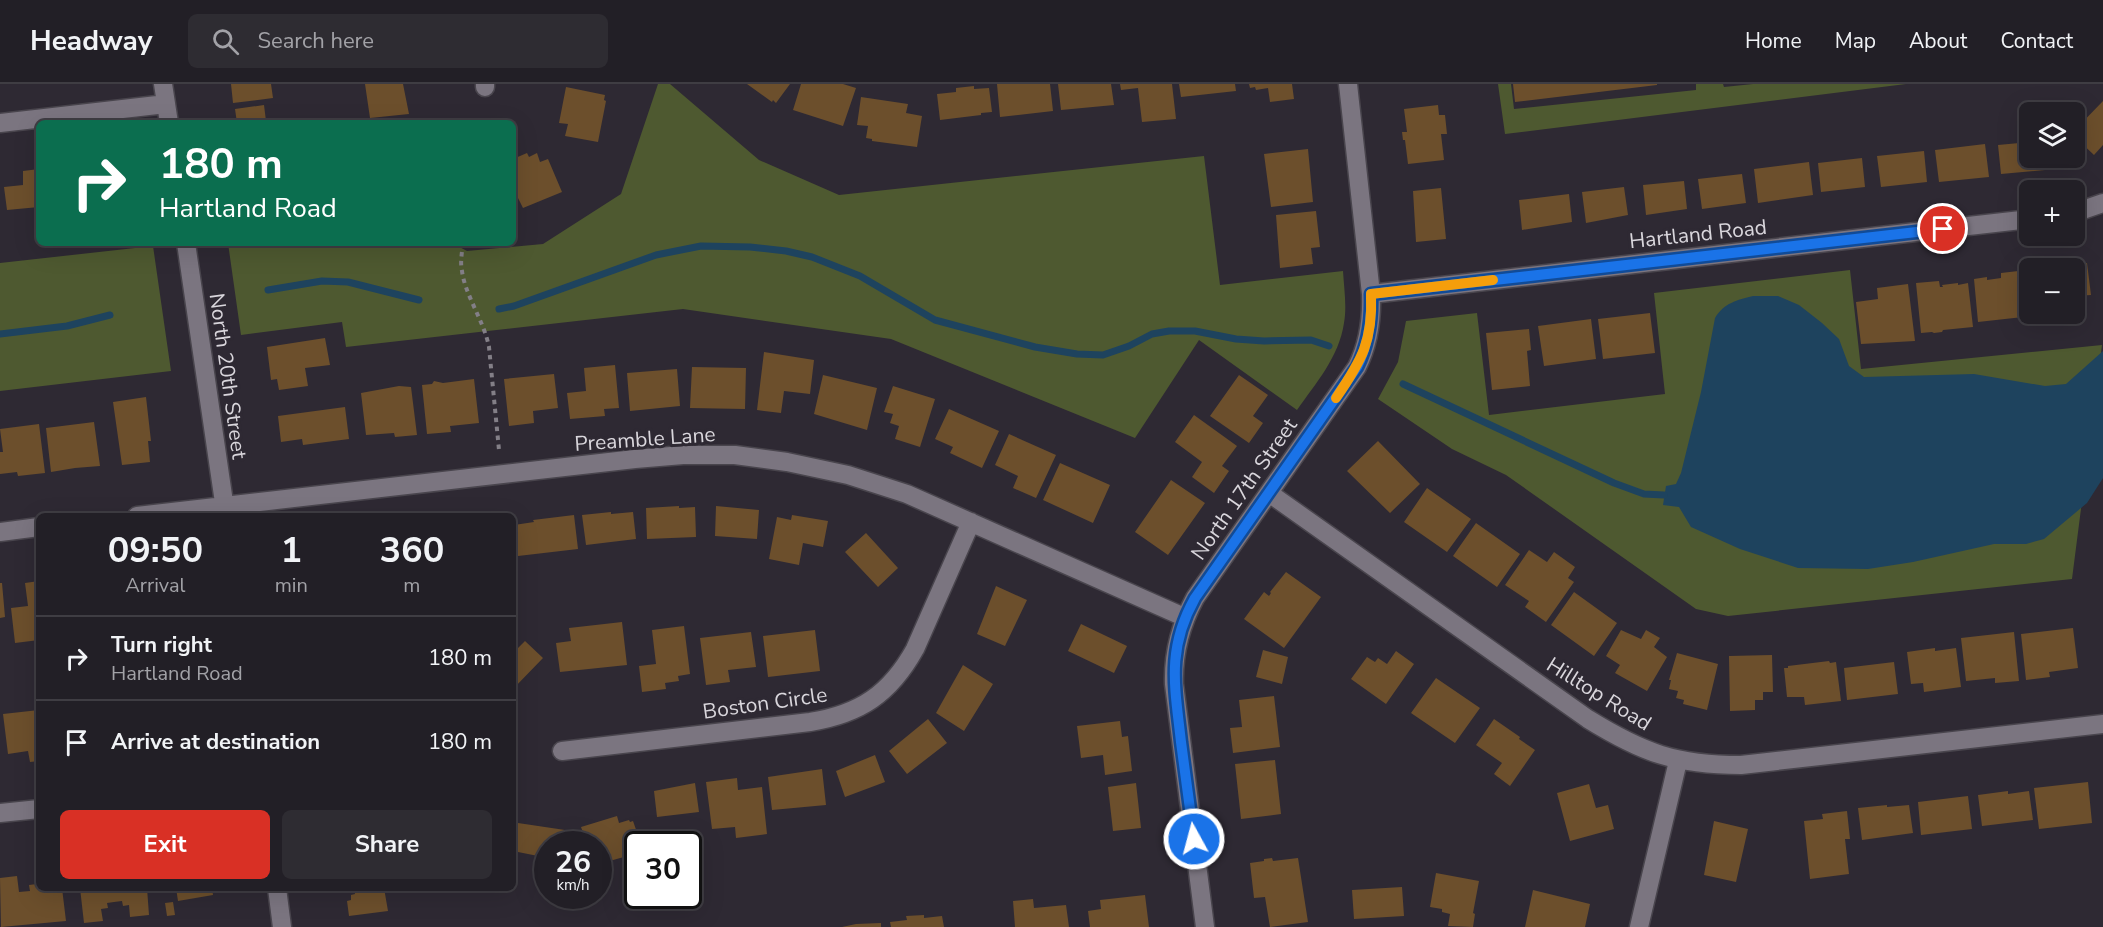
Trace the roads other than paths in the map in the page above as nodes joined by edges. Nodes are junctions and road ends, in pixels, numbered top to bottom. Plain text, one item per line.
1 (163, 84) edge
2 (1348, 84) edge
3 (166, 104) junction
4 (169, 120) edge
5 (0, 123) edge
6 (2103, 203) edge
7 (2085, 209) edge
8 (2019, 220) edge
9 (186, 246) edge
10 (1371, 294) junction
11 (1269, 493) junction
12 (225, 511) edge
13 (189, 513) edge
14 (971, 522) junction
15 (36, 527) edge
16 (0, 532) edge
17 (1184, 617) junction
18 (2103, 724) edge
19 (562, 751) dead end
20 (1678, 760) junction
21 (36, 809) edge
22 (0, 813) edge
23 (277, 891) edge
24 (282, 927) edge
25 (1205, 927) edge
26 (1640, 927) edge

1 - 3 street
2 - 10 street, North 17th Street
3 - 4 street
3 - 5 street
6 - 7 street
8 - 10 street, Hartland Road
9 - 12 street, North 20th Street
10 - 11 street, North 17th Street
11 - 17 street, North 17th Street
11 - 20 street, Hilltop Road
12 - 13 street, Preamble Lane
12 - 14 street, Preamble Lane
14 - 17 street, Preamble Lane
14 - 19 street, Boston Circle
15 - 16 street
17 - 25 street, North 17th Street
18 - 20 street, Hilltop Road
20 - 26 street
21 - 22 street
23 - 24 street

